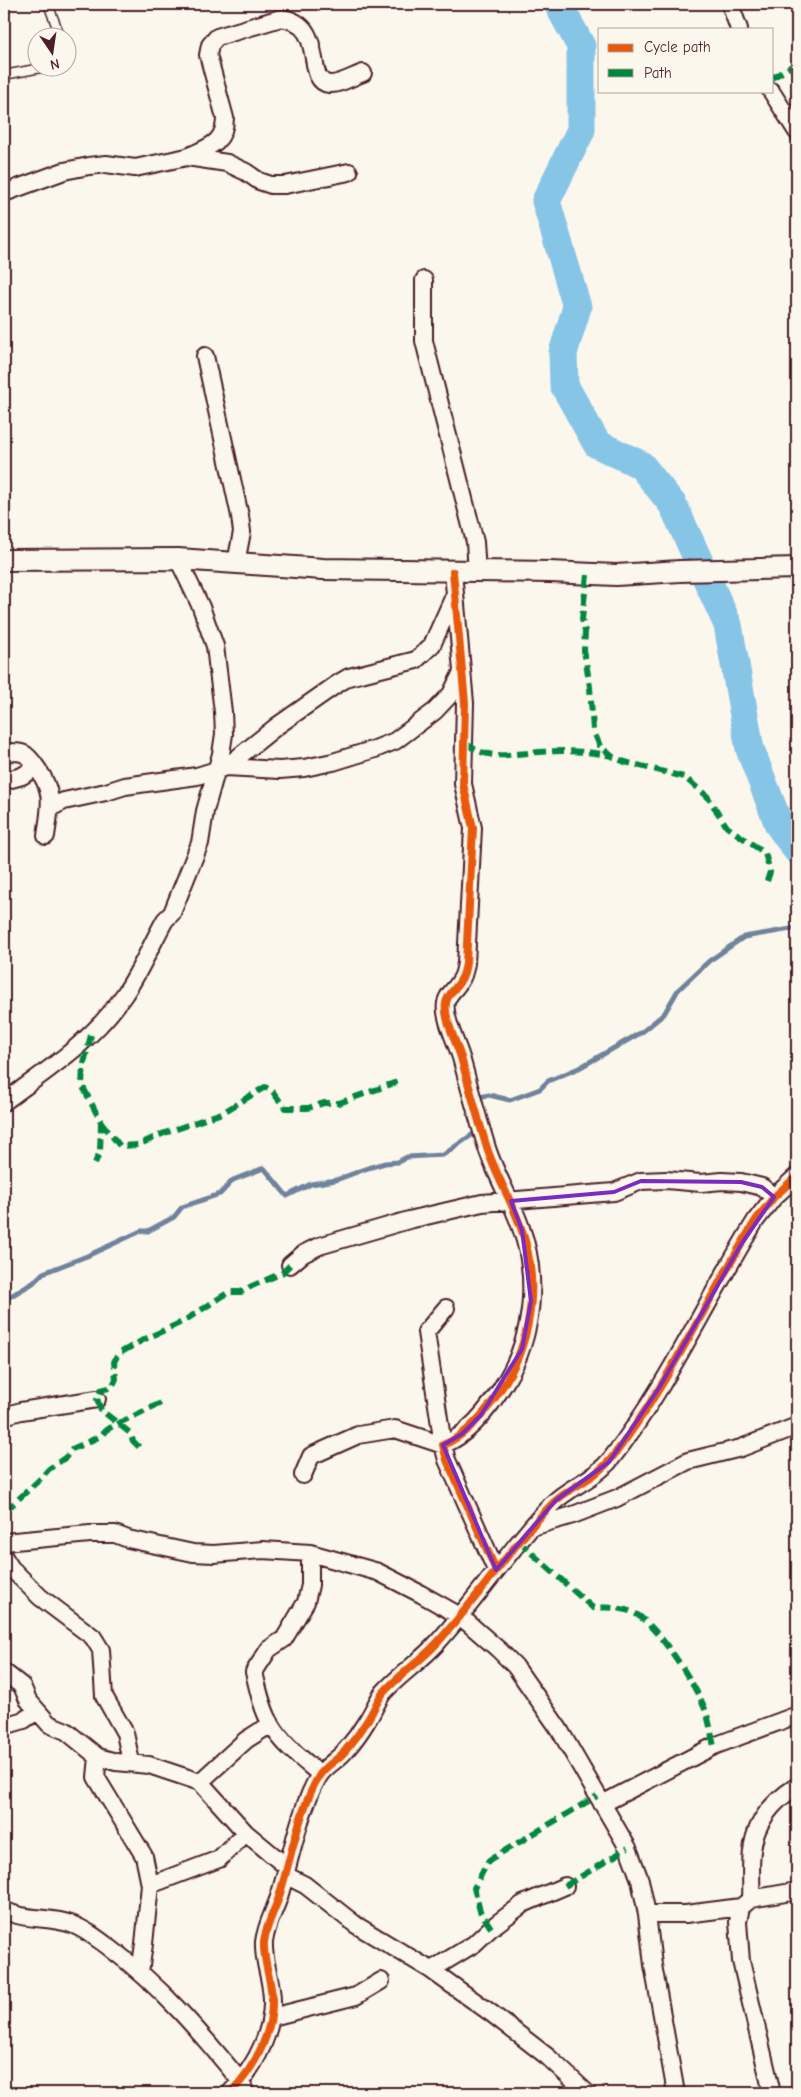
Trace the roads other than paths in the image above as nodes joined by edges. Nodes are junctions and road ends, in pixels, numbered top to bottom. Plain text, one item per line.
1 (48, 4) edge
2 (730, 4) edge
3 (57, 28) edge
4 (739, 28) edge
5 (28, 70) edge
6 (363, 73) dead end
7 (4, 75) edge
8 (772, 92) edge
9 (797, 132) edge
10 (187, 157) junction
11 (349, 172) dead end
12 (4, 193) edge
13 (424, 280) dead end
14 (205, 356) dead end
15 (178, 558) junction
16 (4, 560) edge
17 (236, 563) junction
18 (797, 568) edge
19 (453, 572) junction
20 (477, 572) junction
21 (455, 594) junction
22 (462, 672) junction
23 (4, 752) edge
24 (36, 767) junction
25 (221, 769) junction
26 (4, 782) edge
27 (50, 808) junction
28 (46, 836) dead end
29 (4, 1102) edge
30 (797, 1176) edge
31 (774, 1197) junction
32 (511, 1201) junction
33 (290, 1265) dead end
34 (446, 1308) dead end
35 (96, 1399) dead end
36 (4, 1416) edge
37 (797, 1426) edge
38 (443, 1445) junction
39 (303, 1475) dead end
40 (530, 1528) junction
41 (4, 1542) edge
42 (310, 1553) junction
43 (4, 1557) edge
44 (496, 1570) junction
45 (460, 1616) junction
46 (4, 1672) edge
47 (37, 1711) junction
48 (797, 1715) edge
49 (271, 1724) junction
50 (4, 1726) edge
51 (98, 1757) junction
52 (131, 1762) junction
53 (320, 1774) junction
54 (200, 1782) junction
55 (797, 1786) edge
56 (602, 1804) junction
57 (246, 1833) junction
58 (286, 1871) junction
59 (150, 1885) junction
60 (565, 1886) dead end
61 (797, 1891) edge
62 (746, 1903) junction
63 (4, 1910) edge
64 (647, 1914) junction
65 (431, 1970) junction
66 (140, 1972) junction
67 (381, 1981) dead end
68 (272, 2017) junction
69 (239, 2090) edge
70 (587, 2093) edge
71 (676, 2093) edge
72 (772, 2093) edge

1 - 3 lane
2 - 4 street
5 - 7 lane
6 - 10 street
8 - 9 street
10 - 11 street
10 - 12 street
13 - 20 street
14 - 17 street
15 - 16 street
15 - 17 street
15 - 25 street
17 - 19 street
18 - 20 street
19 - 20 street
19 - 21 street
21 - 22 street
21 - 25 street
22 - 25 street
22 - 32 street
23 - 24 street
24 - 26 street
24 - 27 street
25 - 27 street
25 - 29 street
27 - 28 street
30 - 31 street
31 - 32 street
31 - 40 street
32 - 33 street
32 - 38 street
34 - 38 street
35 - 36 street
37 - 40 street
38 - 39 street
38 - 44 street
40 - 44 street
41 - 42 street
42 - 45 street
42 - 49 street
43 - 52 street
44 - 45 street
45 - 53 street
45 - 56 street
46 - 47 street
47 - 50 street
47 - 51 street
48 - 56 street
49 - 53 street
49 - 54 street
51 - 52 street
51 - 59 street
52 - 54 street
53 - 58 street
54 - 57 street
55 - 62 street
56 - 64 street
57 - 58 street
57 - 59 street
58 - 65 street
58 - 68 street
59 - 66 street
60 - 65 street
61 - 62 street
62 - 64 street
62 - 72 street
63 - 66 street
64 - 71 street
65 - 70 street
66 - 69 street
67 - 68 street
68 - 69 street

